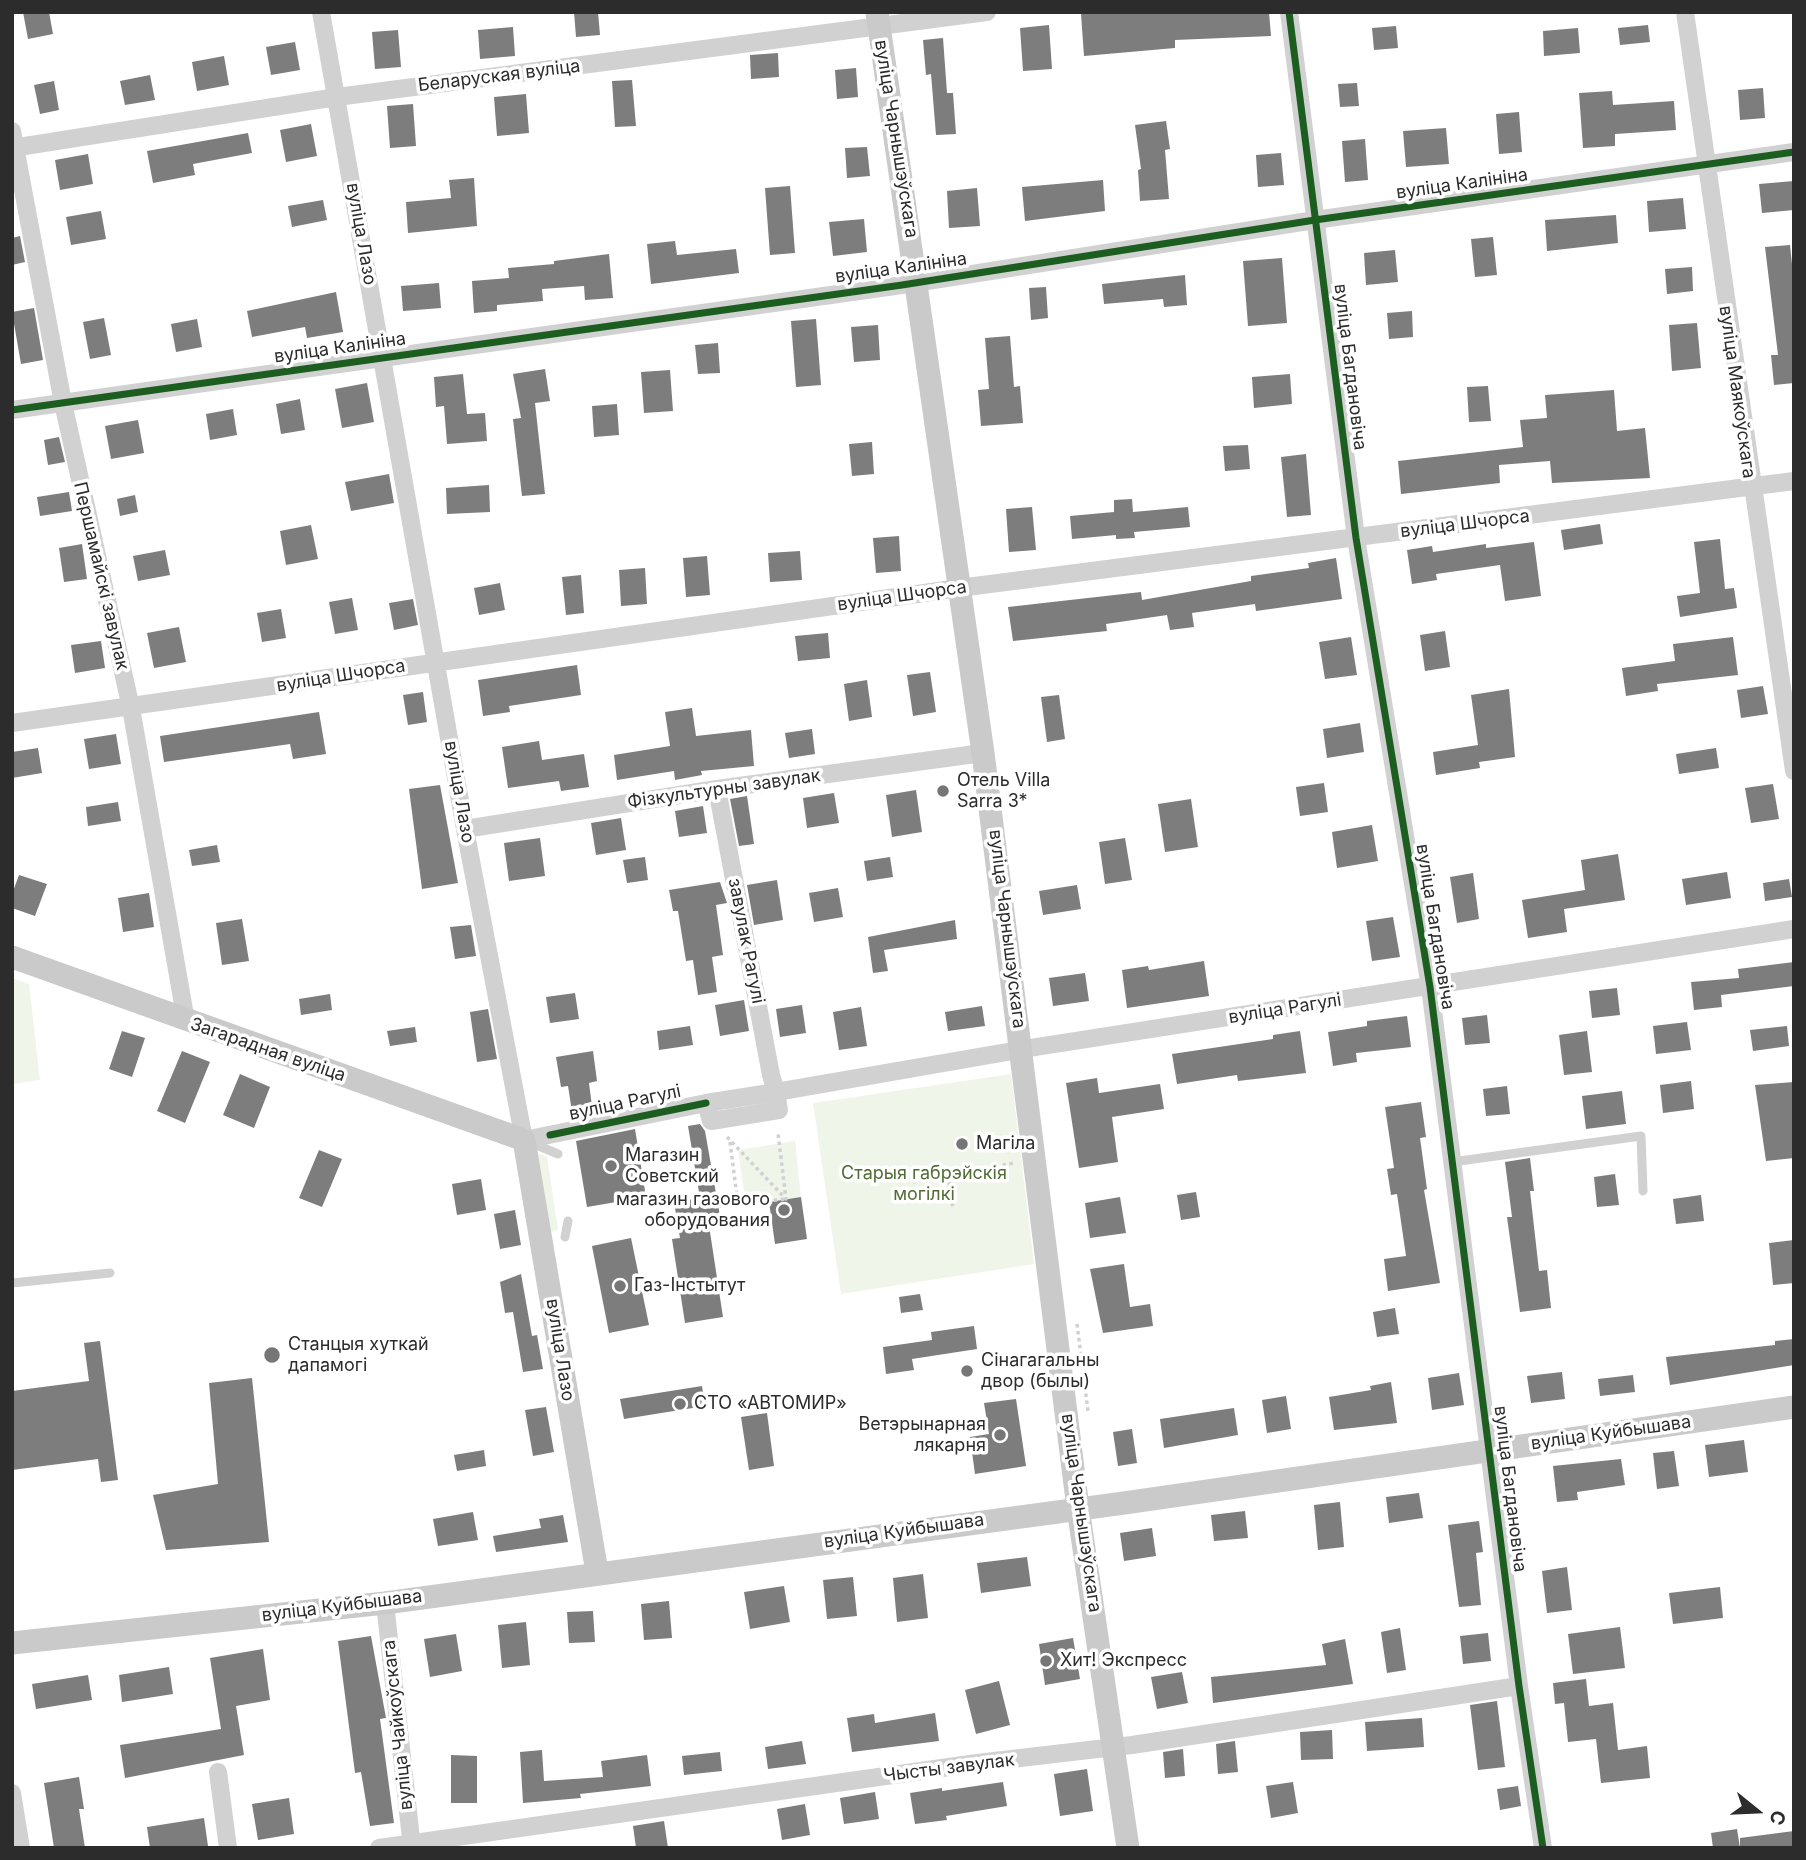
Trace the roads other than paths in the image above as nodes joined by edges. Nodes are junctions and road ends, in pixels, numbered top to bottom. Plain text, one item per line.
1 (321, 12) edge
2 (988, 12) edge
3 (1289, 12) edge
4 (1685, 12) edge
5 (878, 19) edge
6 (337, 97) junction
7 (13, 142) edge
8 (1794, 152) edge
9 (1705, 167) junction
10 (1315, 220) junction
11 (918, 282) junction
12 (384, 358) junction
13 (63, 403) junction
14 (12, 410) edge
15 (1794, 481) edge
16 (1751, 487) junction
17 (1356, 538) junction
18 (959, 588) junction
19 (437, 662) junction
20 (131, 708) junction
21 (12, 723) edge
22 (984, 753) junction
23 (1794, 771) edge
24 (717, 789) junction
25 (465, 829) junction
26 (1794, 929) edge
27 (12, 957) edge
28 (1430, 987) junction
29 (186, 1021) junction
30 (1022, 1049) junction
31 (776, 1092) junction
32 (706, 1103) junction
33 (524, 1140) junction
34 (558, 1154) dead end
35 (1452, 1162) junction
36 (1643, 1191) dead end
37 (568, 1221) dead end
38 (565, 1237) dead end
39 (110, 1273) dead end
40 (12, 1283) edge
41 (1794, 1407) edge
42 (1489, 1451) junction
43 (1079, 1508) junction
44 (597, 1572) junction
45 (385, 1603) junction
46 (12, 1643) edge
47 (1519, 1686) junction
48 (1114, 1748) junction
49 (218, 1772) dead end
50 (12, 1793) edge
51 (412, 1845) edge
52 (21, 1848) edge
53 (228, 1848) edge
54 (379, 1848) edge
55 (1128, 1848) edge
56 (1543, 1848) edge

1 - 6 street, вуліца Лазо
2 - 5 street, Беларуская вуліца
3 - 10 street, вуліца Багдановіча
4 - 9 street, вуліца Маякоўскага
5 - 6 street, Беларуская вуліца
5 - 11 street, вуліца Чарнышэўскага
6 - 7 street, Беларуская вуліца
6 - 12 street, вуліца Лазо
7 - 13 street, Першамайскі завулак
8 - 9 street, вуліца Калініна
9 - 10 street, вуліца Калініна
9 - 16 street, вуліца Маякоўскага
10 - 11 street, вуліца Калініна
10 - 17 street, вуліца Багдановіча
11 - 12 street, вуліца Калініна
11 - 18 street, вуліца Чарнышэўскага
12 - 13 street, вуліца Калініна
12 - 19 street, вуліца Лазо
13 - 14 street, вуліца Калініна
13 - 20 street, Першамайскі завулак
15 - 16 street, вуліца Шчорса
16 - 17 street, вуліца Шчорса
16 - 23 street, вуліца Маякоўскага
17 - 18 street, вуліца Шчорса
17 - 28 street, вуліца Багдановіча
18 - 19 street, вуліца Шчорса
18 - 22 street, вуліца Чарнышэўскага
19 - 20 street, вуліца Шчорса
19 - 25 street, вуліца Лазо
20 - 21 street, вуліца Шчорса
20 - 29 street, Першамайскі завулак
22 - 24 street, Фізкультурны завулак
22 - 30 street, вуліца Чарнышэўскага
24 - 25 street, Фізкультурны завулак
24 - 31 street, завулак Рагулі
25 - 33 street, вуліца Лазо
26 - 28 street, вуліца Рагулі
27 - 29 street, Загарадная вуліца
28 - 30 street, вуліца Рагулі
28 - 35 street, вуліца Багдановіча
29 - 33 street, Загарадная вуліца
30 - 31 street, вуліца Рагулі
30 - 43 street, вуліца Чарнышэўскага
31 - 32 street, вуліца Рагулі
31 - 32 street, вуліца Рагулі
32 - 33 street, вуліца Рагулі
33 - 34 lane
33 - 44 street, вуліца Лазо
35 - 36 lane
35 - 42 street, вуліца Багдановіча
37 - 38 lane
39 - 40 lane
41 - 42 street, вуліца Куйбышава
42 - 43 street, вуліца Куйбышава
42 - 47 street, вуліца Багдановіча
43 - 44 street, вуліца Куйбышава
43 - 48 street, вуліца Чарнышэўскага
44 - 45 street, вуліца Куйбышава
45 - 46 street, вуліца Куйбышава
45 - 51 street, вуліца Чайкоўскага
47 - 48 street, Чысты завулак
47 - 56 street, вуліца Багдановіча
48 - 51 street, Чысты завулак
48 - 55 street, вуліца Чарнышэўскага
49 - 53 street
50 - 52 street
51 - 54 street, Чысты завулак

